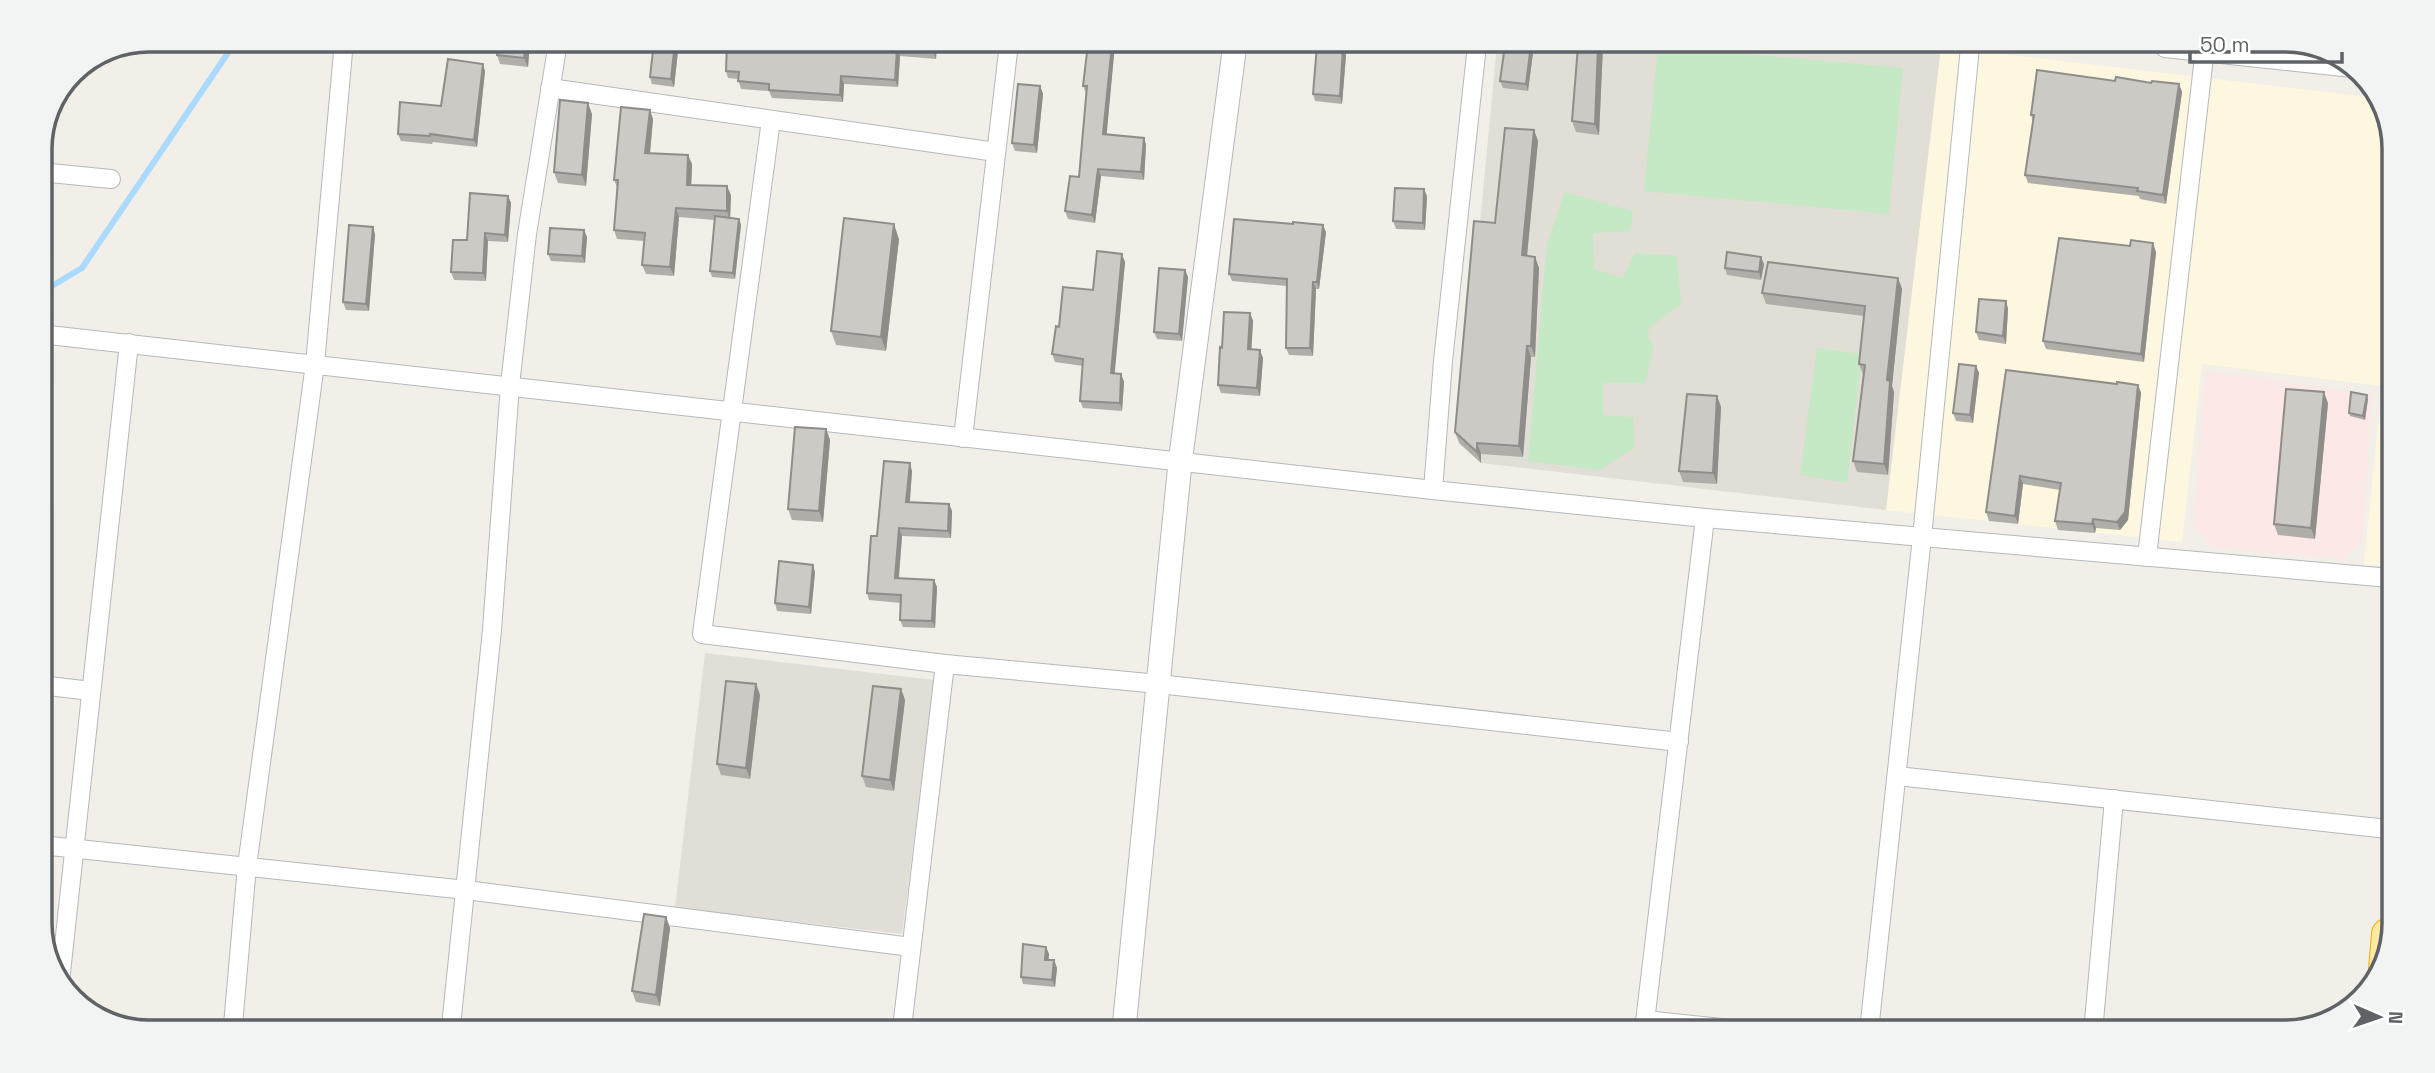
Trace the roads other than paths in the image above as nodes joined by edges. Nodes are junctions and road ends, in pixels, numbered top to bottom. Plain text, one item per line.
1 (343, 52) edge
2 (556, 52) edge
3 (1008, 52) edge
4 (1234, 52) edge
5 (1476, 52) edge
6 (1970, 52) edge
7 (2204, 52) edge
8 (2220, 52) edge
9 (2335, 66) edge
10 (550, 88) junction
11 (771, 120) junction
12 (996, 152) junction
13 (53, 173) edge
14 (111, 179) dead end
15 (53, 335) edge
16 (129, 344) junction
17 (315, 364) junction
18 (510, 385) junction
19 (732, 413) junction
20 (963, 438) junction
21 (1180, 463) junction
22 (1433, 490) junction
23 (1705, 518) junction
24 (1922, 537) junction
25 (2147, 557) junction
26 (2382, 577) edge
27 (945, 664) junction
28 (1159, 684) junction
29 (53, 686) edge
30 (92, 691) junction
31 (1679, 742) junction
32 (1897, 776) junction
33 (2114, 799) junction
34 (2382, 829) edge
35 (53, 847) edge
36 (74, 849) junction
37 (247, 866) junction
38 (466, 890) junction
39 (911, 947) junction
40 (62, 966) edge
41 (233, 1020) edge
42 (452, 1020) edge
43 (903, 1020) edge
44 (1125, 1020) edge
45 (1646, 1020) edge
46 (1870, 1020) edge
47 (2094, 1020) edge

1 - 17 street
2 - 10 street
3 - 12 street
4 - 21 street
5 - 22 street
6 - 24 street
7 - 25 street
8 - 9 street
10 - 11 street
10 - 18 street
11 - 12 street
11 - 19 street
12 - 20 street
13 - 14 street
15 - 16 street
16 - 17 street
16 - 30 street
17 - 18 street
17 - 37 street
18 - 19 street
18 - 38 street
19 - 20 street
19 - 27 street
20 - 21 street
21 - 22 street
21 - 28 street
22 - 23 street
23 - 24 street
23 - 31 street
24 - 25 street
24 - 32 street
25 - 26 street
27 - 28 street
27 - 39 street
28 - 31 street
28 - 44 street
29 - 30 street
30 - 36 street
31 - 45 street
32 - 33 street
32 - 46 street
33 - 34 street
33 - 47 street
35 - 36 street
36 - 37 street
36 - 40 street
37 - 38 street
37 - 41 street
38 - 39 street
38 - 42 street
39 - 43 street

